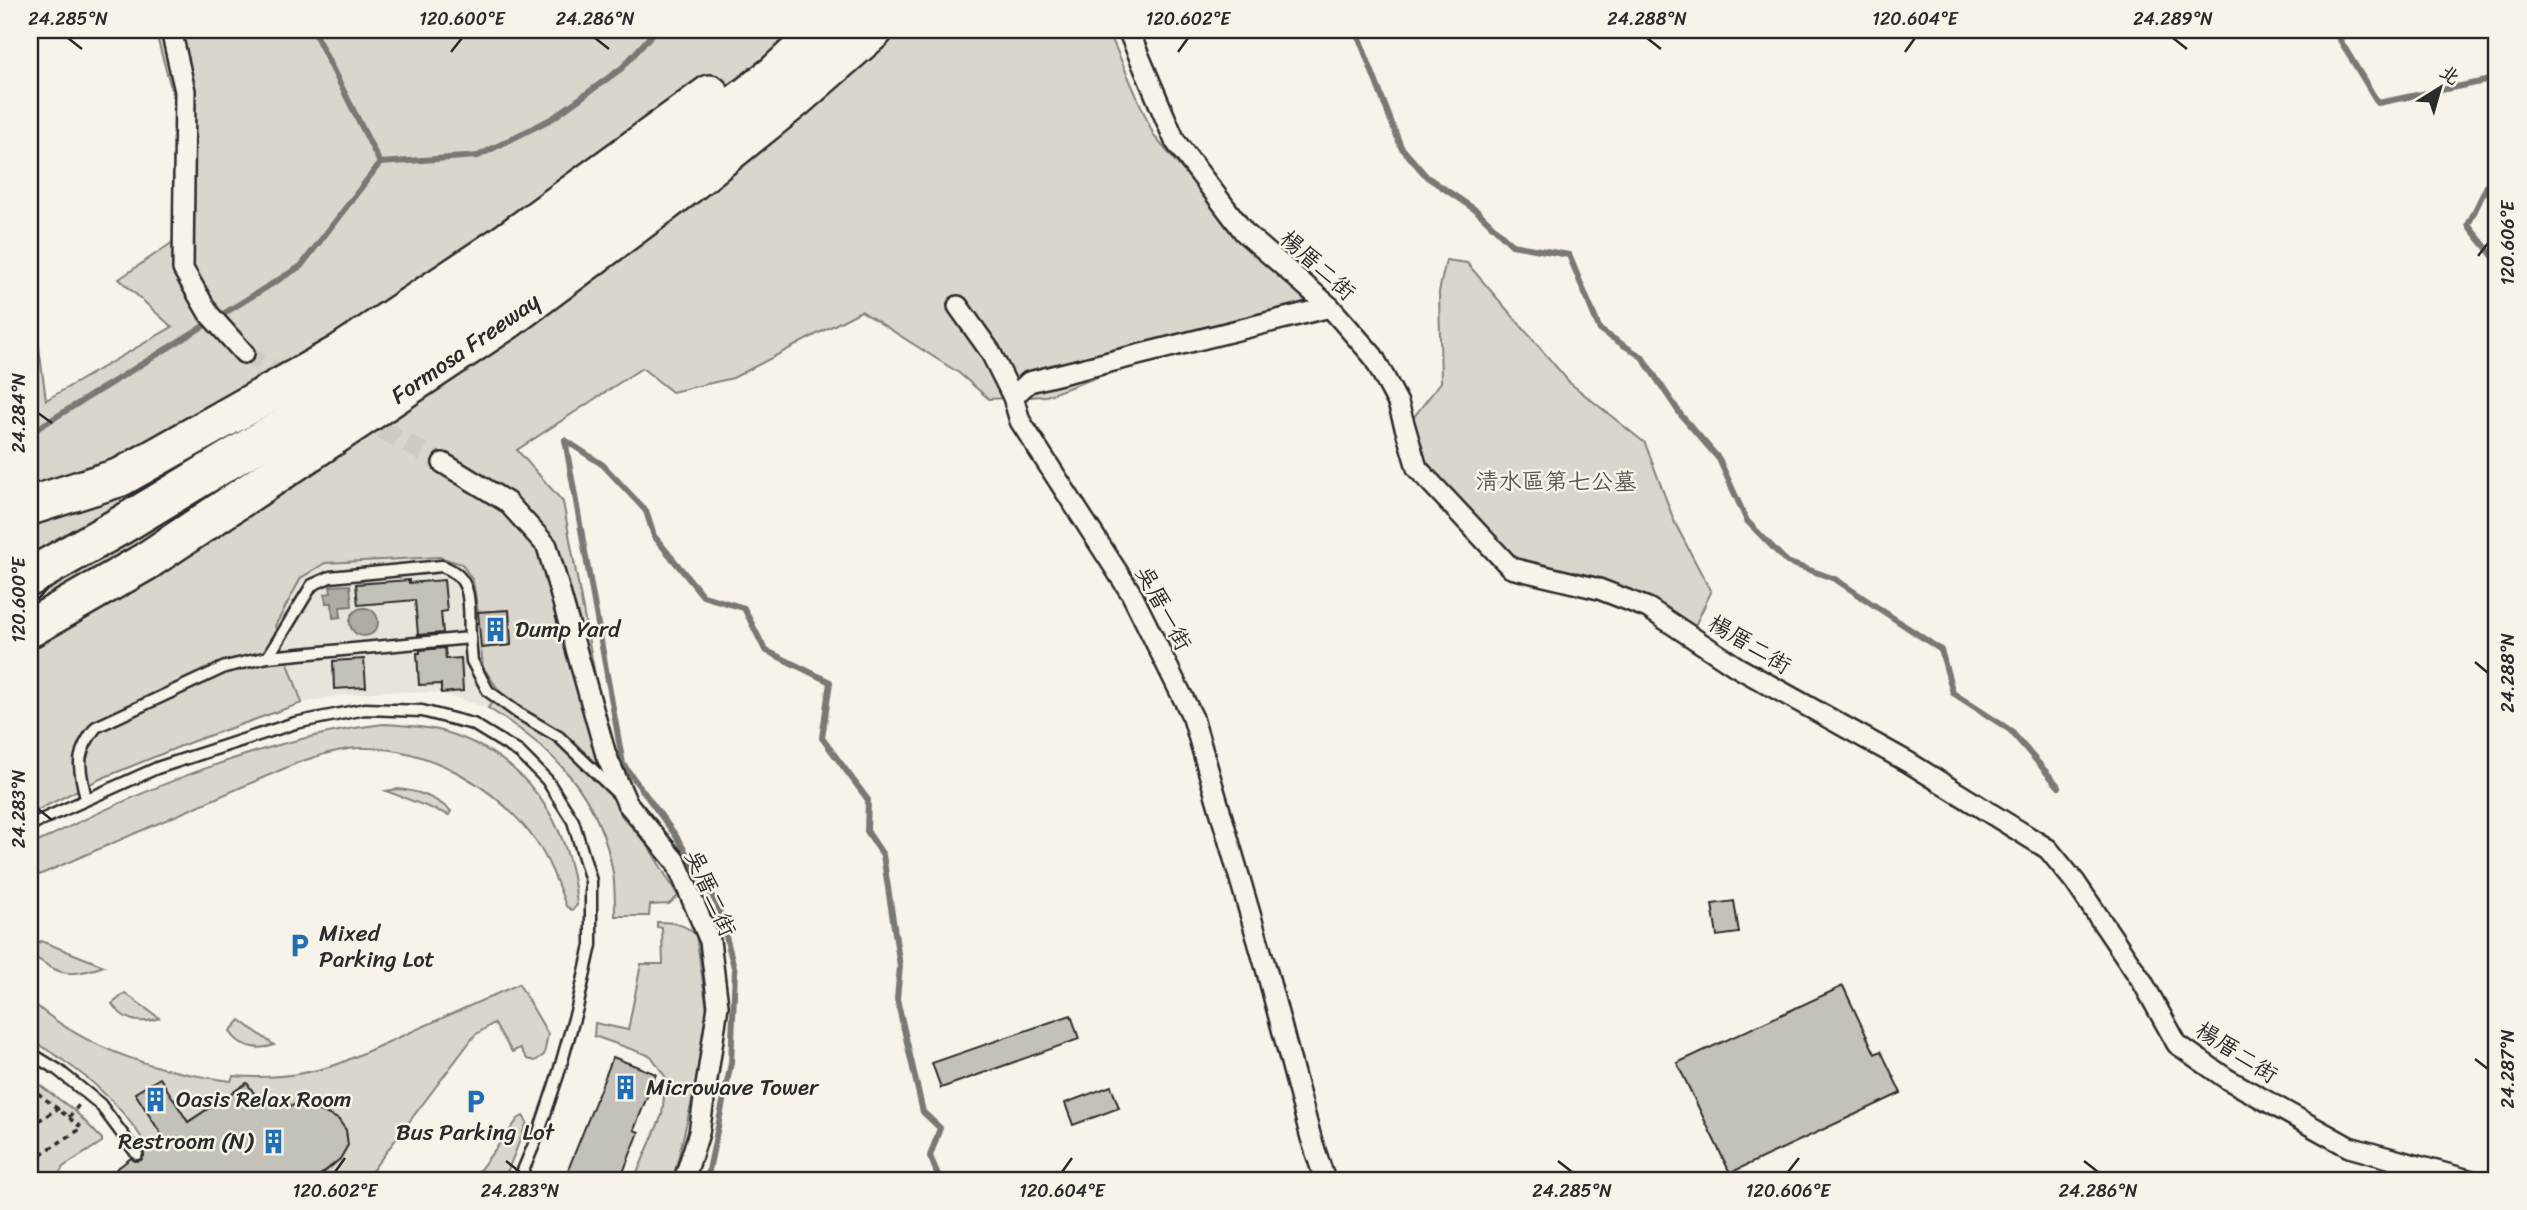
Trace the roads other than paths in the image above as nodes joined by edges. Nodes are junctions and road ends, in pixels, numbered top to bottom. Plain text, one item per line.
1 (171, 30) edge
2 (798, 30) edge
3 (822, 30) edge
4 (874, 30) edge
5 (1128, 30) edge
6 (958, 306) dead end
7 (1331, 307) junction
8 (244, 353) tunnel mouth
9 (1013, 397) junction
10 (443, 463) tunnel mouth
11 (30, 506) edge
12 (30, 577) edge
13 (30, 628) edge
14 (470, 638) junction
15 (268, 657) junction
16 (86, 799) junction
17 (627, 803) junction
18 (30, 825) edge
19 (30, 1053) edge
20 (137, 1154) dead end
21 (519, 1180) edge
22 (684, 1180) edge
23 (1325, 1180) edge
24 (2469, 1180) edge

1 - 8 street
2 - 11 highway
3 - 12 highway, Formosa Freeway
4 - 13 highway, Formosa Freeway
5 - 7 street, 楊厝二街
6 - 9 street, 吳厝一街
7 - 9 street
7 - 24 street, 楊厝二街
9 - 23 street, 吳厝一街
10 - 17 street, 吳厝二街
14 - 15 lane
14 - 15 lane
14 - 17 lane
15 - 16 lane
16 - 18 lane
16 - 21 lane
17 - 22 street, 吳厝二街
19 - 20 lane

